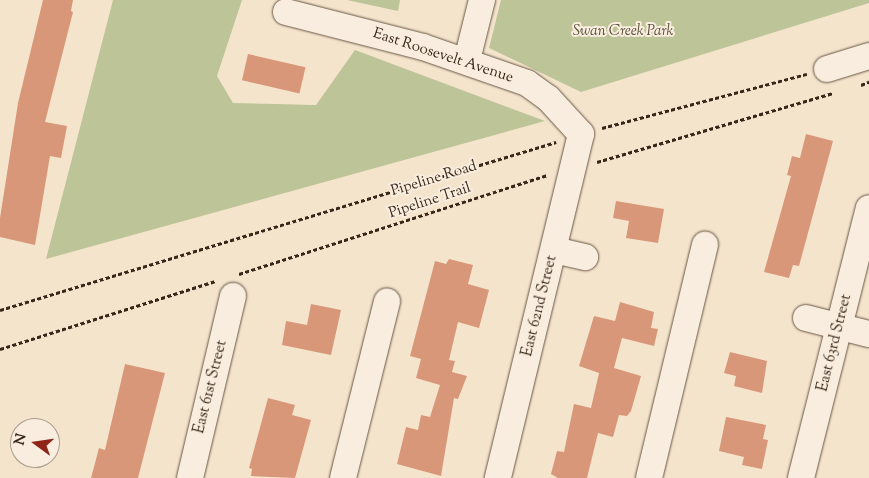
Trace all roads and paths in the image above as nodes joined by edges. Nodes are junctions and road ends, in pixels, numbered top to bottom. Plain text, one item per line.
1 (482, 0) edge
2 (286, 12) dead end
3 (869, 56) edge
4 (466, 60) junction
5 (827, 69) joint
6 (869, 82) edge
7 (850, 88) dead end
8 (841, 90) dead end
9 (581, 134) junction
10 (572, 169) junction
11 (869, 208) edge
12 (705, 245) dead end
13 (554, 250) junction
14 (585, 257) dead end
15 (232, 283) junction
16 (387, 301) dead end
17 (0, 310) edge
18 (806, 318) dead end
19 (839, 326) junction
20 (869, 334) edge
21 (0, 349) edge
22 (190, 478) edge
23 (343, 478) edge
24 (498, 478) edge
25 (649, 478) edge
26 (801, 478) edge

1 - 4 street
2 - 4 street, East Roosevelt Avenue
3 - 5 street
4 - 9 street, East Roosevelt Avenue
5 - 9 path, Pipeline Road
6 - 7 path
8 - 10 path, Pipeline Trail
9 - 10 street, East 62nd Street
9 - 17 path, Pipeline Road
10 - 13 street, East 62nd Street
10 - 15 path, Pipeline Trail
11 - 19 street, East 63rd Street
12 - 25 street
13 - 14 street
13 - 24 street, East 62nd Street
15 - 21 path, Pipeline Trail
15 - 22 street, East 61st Street
16 - 23 street
18 - 19 street
19 - 20 street
19 - 26 street, East 63rd Street

